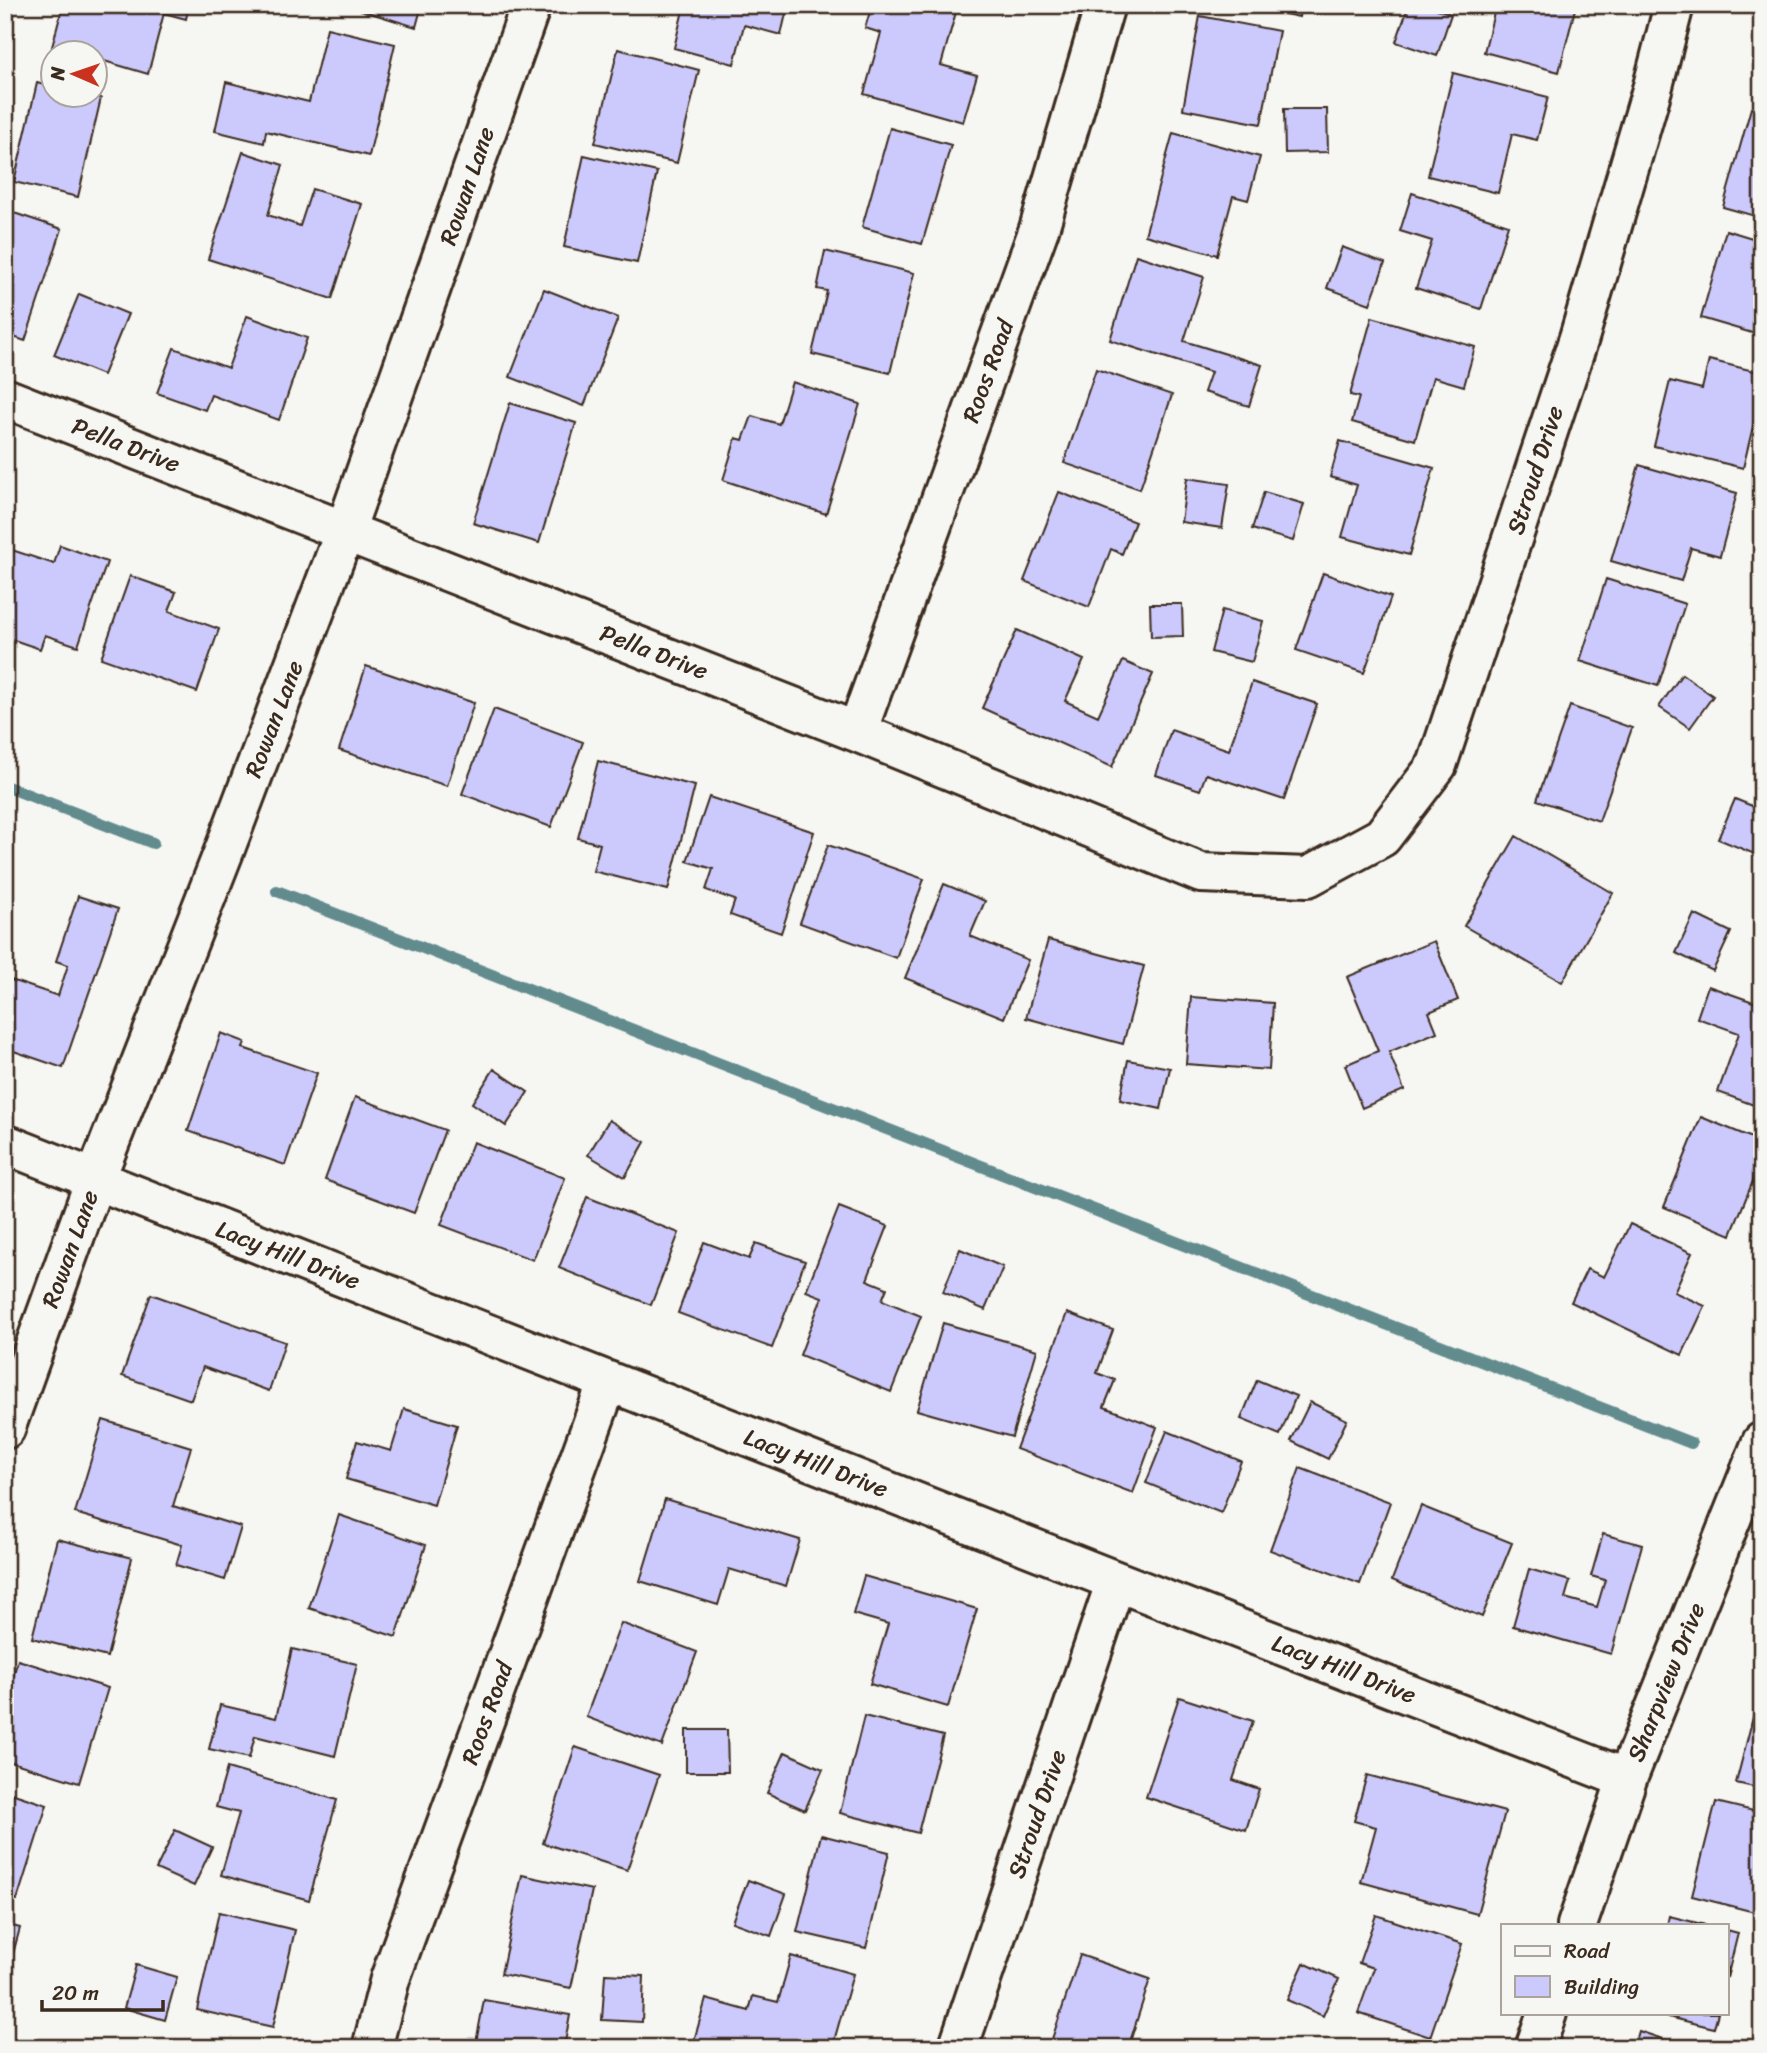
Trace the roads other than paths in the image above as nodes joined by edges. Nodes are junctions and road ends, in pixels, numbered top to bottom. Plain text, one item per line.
1 (531, 5) edge
2 (1105, 5) edge
3 (1674, 5) edge
4 (5, 398) edge
5 (345, 531) junction
6 (857, 732) junction
7 (1308, 877) joint
8 (5, 1144) edge
9 (95, 1180) junction
10 (608, 1381) junction
11 (5, 1429) edge
12 (1762, 1442) edge
13 (1116, 1581) junction
14 (1627, 1779) junction
15 (1577, 1924) edge
16 (1547, 2014) edge
17 (372, 2048) edge
18 (958, 2048) edge
19 (1535, 2048) edge

1 - 5 street, Rowan Lane
2 - 6 street, Roos Road
3 - 7 street, Stroud Drive
4 - 5 street, Pella Drive
5 - 6 street, Pella Drive
5 - 9 street, Rowan Lane
6 - 7 street, Pella Drive
8 - 9 street, Lacy Hill Drive
9 - 10 street, Lacy Hill Drive
9 - 11 street, Rowan Lane
10 - 13 street, Lacy Hill Drive
10 - 17 street, Roos Road
12 - 14 street, Sharpview Drive
13 - 14 street, Lacy Hill Drive
13 - 18 street, Stroud Drive
14 - 15 street, Sharpview Drive
16 - 19 street

